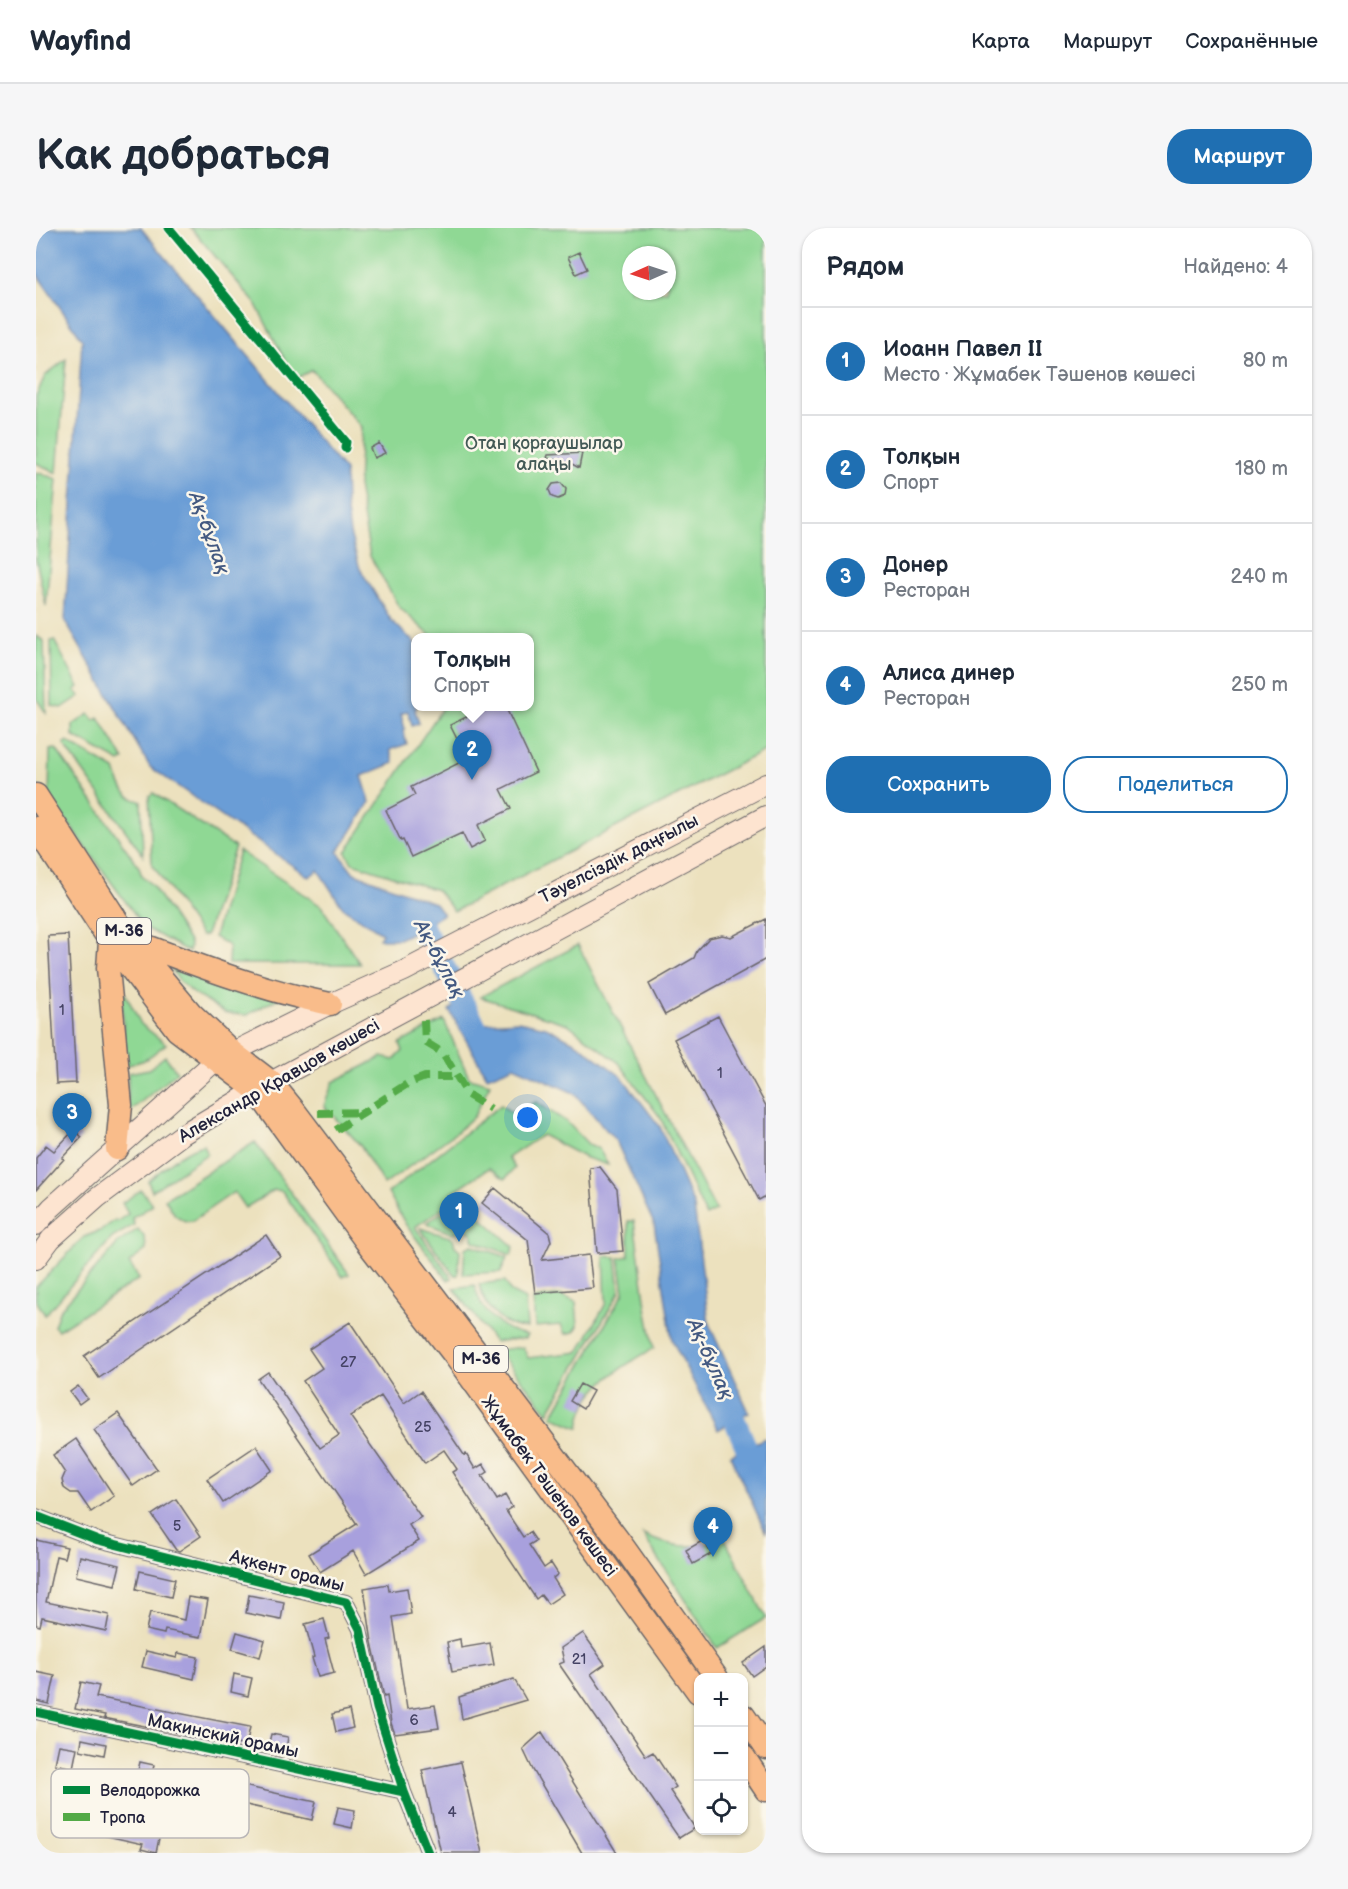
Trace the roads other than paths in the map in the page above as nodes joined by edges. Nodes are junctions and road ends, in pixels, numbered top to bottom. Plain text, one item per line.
1 (766, 784) edge
2 (36, 795) edge
3 (766, 816) edge
4 (36, 828) edge
5 (120, 940) junction
6 (404, 971) joint
7 (418, 1002) joint
8 (330, 1004) junction
9 (224, 1056) junction
10 (263, 1086) junction
11 (117, 1149) junction
12 (36, 1225) edge
13 (36, 1258) edge
14 (36, 1516) edge
15 (714, 1673) edge
16 (694, 1685) edge
17 (36, 1712) edge
18 (748, 1722) edge
19 (766, 1748) edge
20 (748, 1763) edge
21 (766, 1790) edge
22 (404, 1792) junction
23 (428, 1853) edge

1 - 6 main road, Тәуелсіздік даңғылы
2 - 5 main road, M-36
3 - 7 main road, Тәуелсіздік даңғылы
4 - 5 main road, M-36
5 - 8 main road
5 - 9 main road, M-36
5 - 11 main road
6 - 8 main road, Александр Кравцов көшесі
7 - 10 main road, Александр Кравцов көшесі
8 - 9 main road, Александр Кравцов көшесі
9 - 10 main road, Жұмабек Тәшенов көшесі / M-36
9 - 11 main road, Александр Кравцов көшесі
10 - 13 main road, Александр Кравцов көшесі
10 - 15 main road, Жұмабек Тәшенов көшесі / M-36
10 - 16 main road, Жұмабек Тәшенов көшесі / M-36
11 - 12 main road, Александр Кравцов көшесі
14 - 22 street, Ақкент орамы
17 - 22 street, Макинский орамы
18 - 19 main road
20 - 21 main road
22 - 23 street, Ақкент орамы

